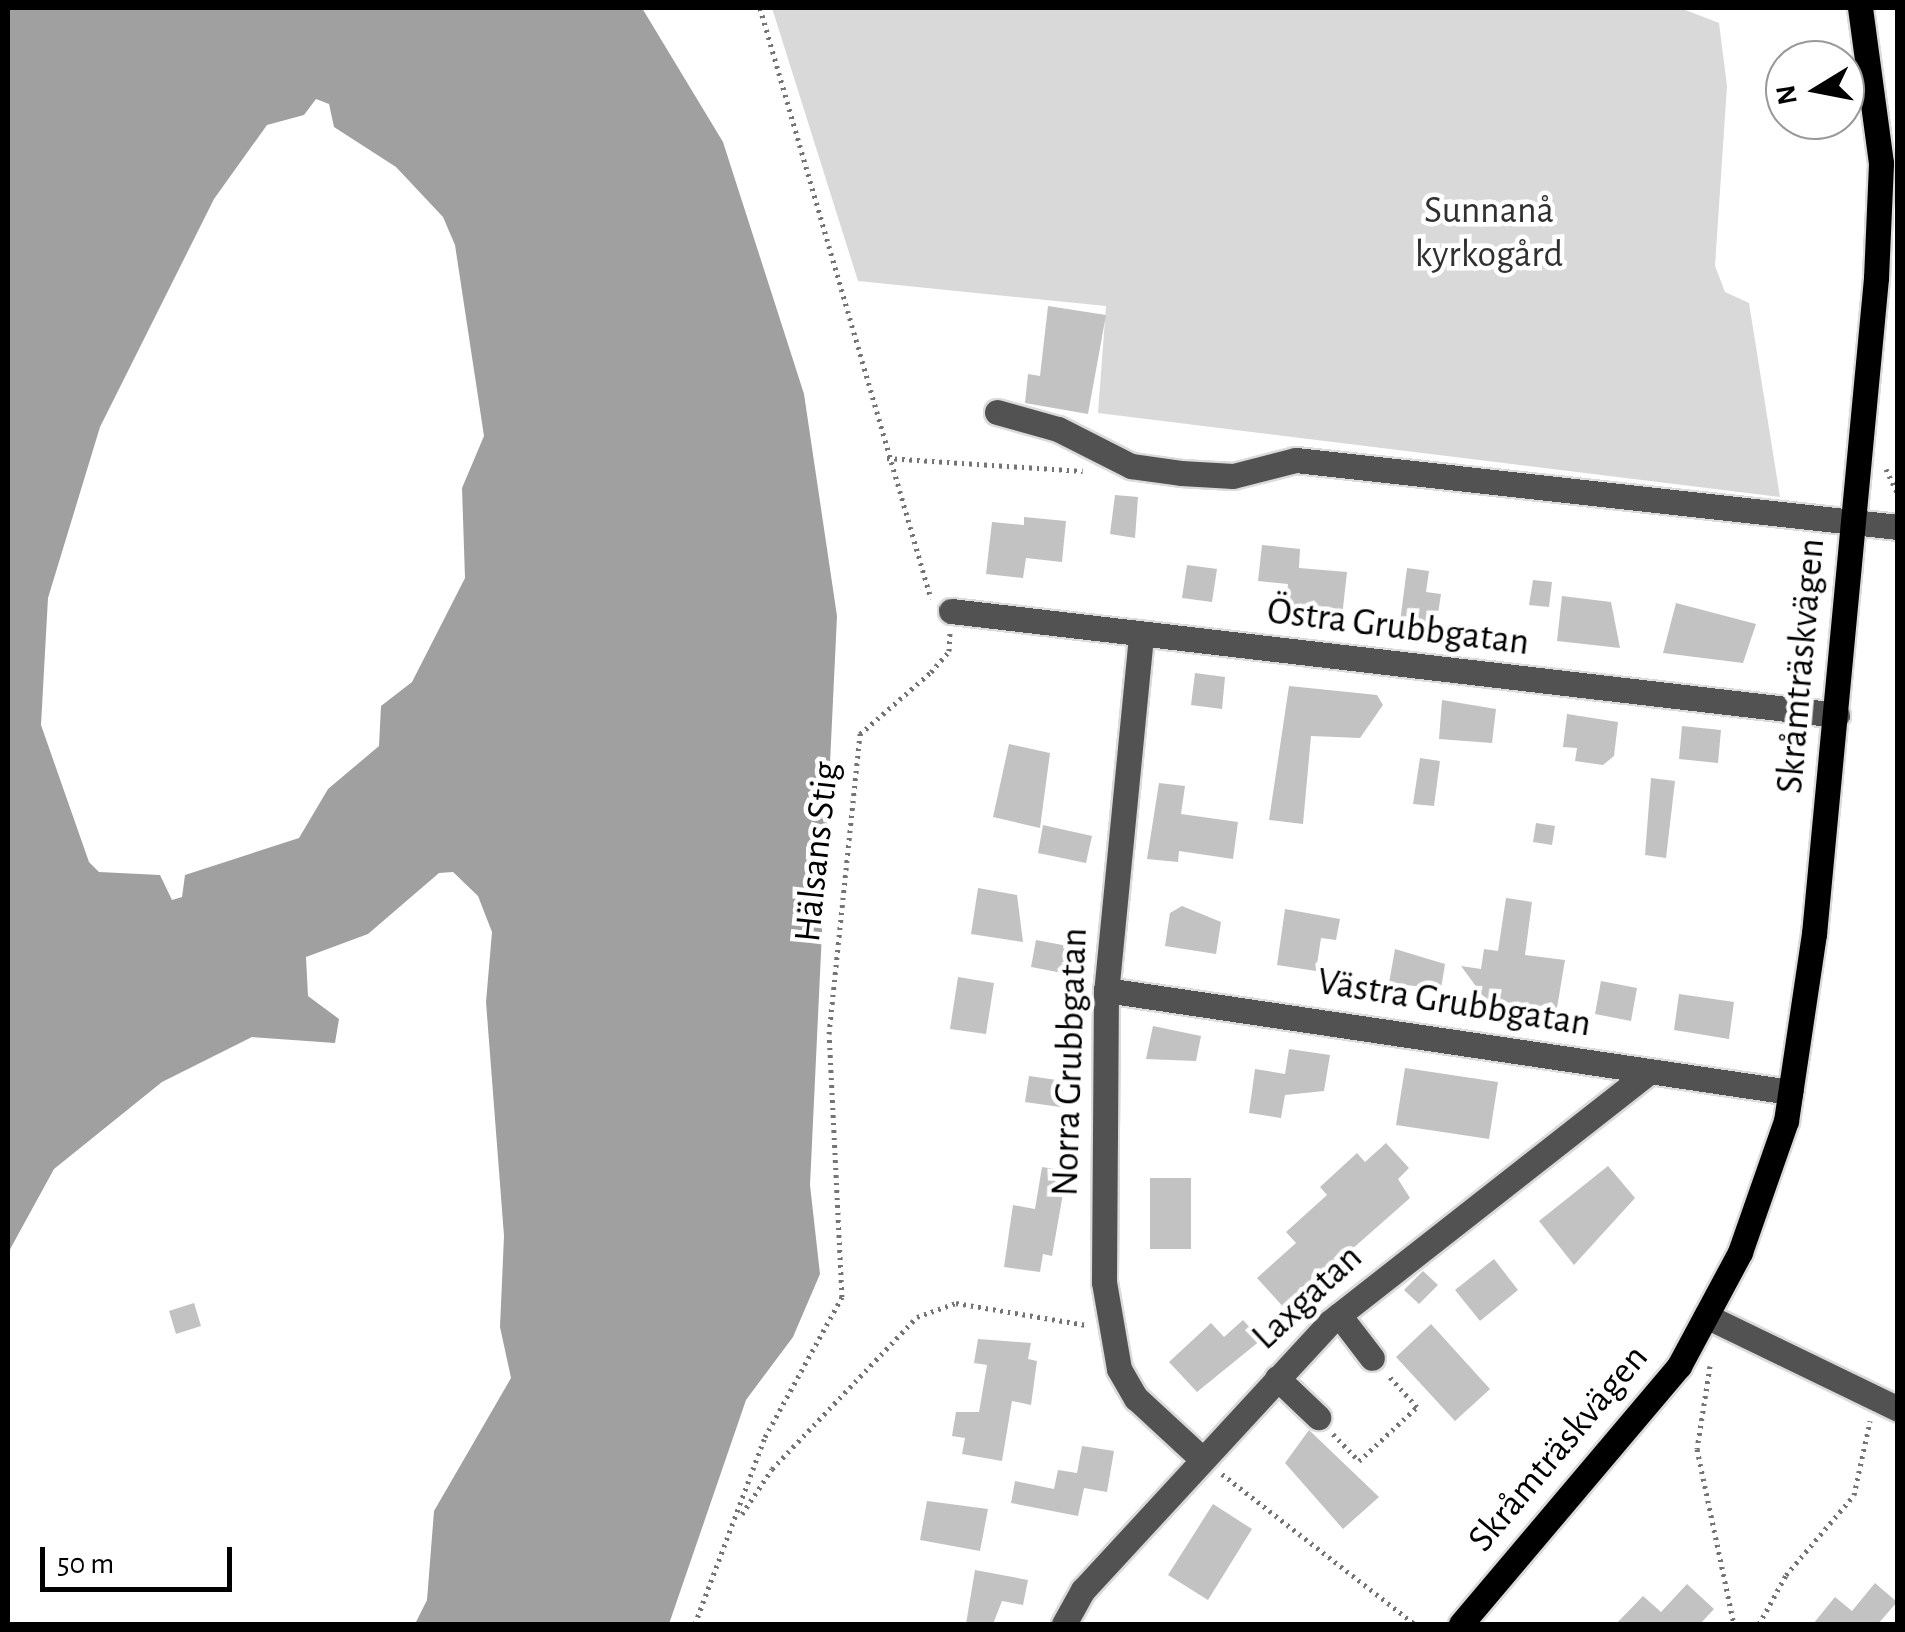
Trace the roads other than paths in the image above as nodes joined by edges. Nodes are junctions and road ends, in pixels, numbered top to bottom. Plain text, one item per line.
1 (1860, 8) edge
2 (997, 412) dead end
3 (1851, 523) junction
4 (1898, 526) edge
5 (951, 611) road end
6 (1141, 636) junction
7 (1837, 716) junction
8 (1106, 990) junction
9 (1649, 1072) junction
10 (1790, 1092) junction
11 (1339, 1315) junction
12 (1717, 1321) junction
13 (1372, 1358) road end
14 (1277, 1378) junction
15 (1886, 1405) edge
16 (1318, 1418) road end
17 (1200, 1457) junction
18 (1064, 1624) edge
19 (1461, 1624) edge

1 - 3 main road, Skråmträskvägen
2 - 3 street
3 - 4 street
3 - 7 main road, Skråmträskvägen
5 - 6 street, Östra Grubbgatan
6 - 7 street, Östra Grubbgatan
6 - 8 street, Norra Grubbgatan
7 - 10 main road, Skråmträskvägen
8 - 9 street, Västra Grubbgatan
8 - 17 street, Norra Grubbgatan
9 - 10 street, Västra Grubbgatan
9 - 11 street, Laxgatan
10 - 12 main road, Skråmträskvägen
11 - 13 street
11 - 14 street, Laxgatan
12 - 15 street
12 - 19 main road, Skråmträskvägen
14 - 16 street
14 - 17 street, Laxgatan
17 - 18 street, Laxgatan

